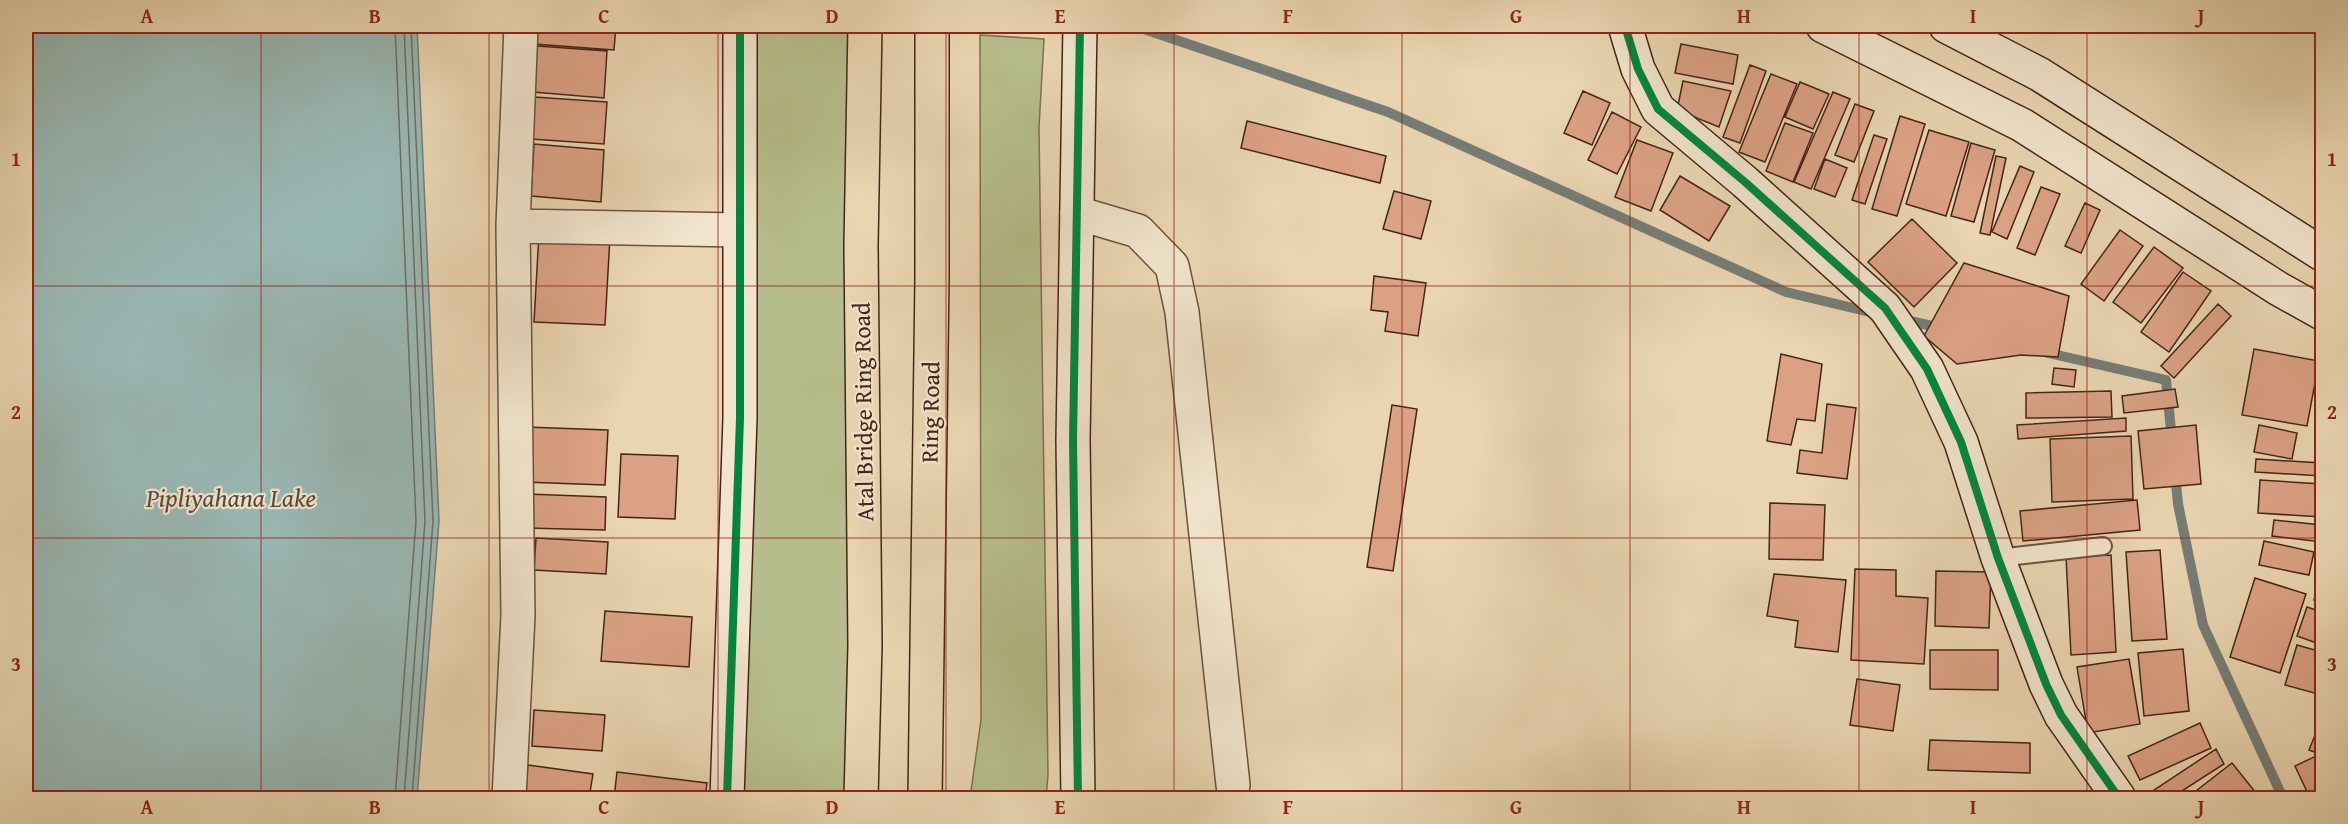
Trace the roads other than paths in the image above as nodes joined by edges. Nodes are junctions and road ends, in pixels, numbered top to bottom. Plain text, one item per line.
1 (521, 26) edge
2 (740, 26) edge
3 (865, 26) edge
4 (932, 26) edge
5 (1626, 26) edge
6 (1823, 26) edge
7 (1946, 26) edge
8 (1080, 28) edge
9 (1077, 213) junction
10 (513, 226) junction
11 (739, 230) junction
12 (2322, 254) edge
13 (2322, 313) edge
14 (2103, 546) dead end
15 (1998, 558) junction
16 (1233, 785) dead end
17 (509, 798) edge
18 (727, 798) edge
19 (861, 798) edge
20 (925, 798) edge
21 (1078, 798) edge
22 (2119, 798) edge

1 - 10 street
2 - 11 street
3 - 19 main road, Atal Bridge Ring Road
4 - 20 main road, Ring Road
5 - 15 street
6 - 13 street
7 - 12 street
8 - 9 street
9 - 16 street
9 - 21 street
10 - 11 street
10 - 17 street
11 - 18 street
14 - 15 lane
15 - 22 street

